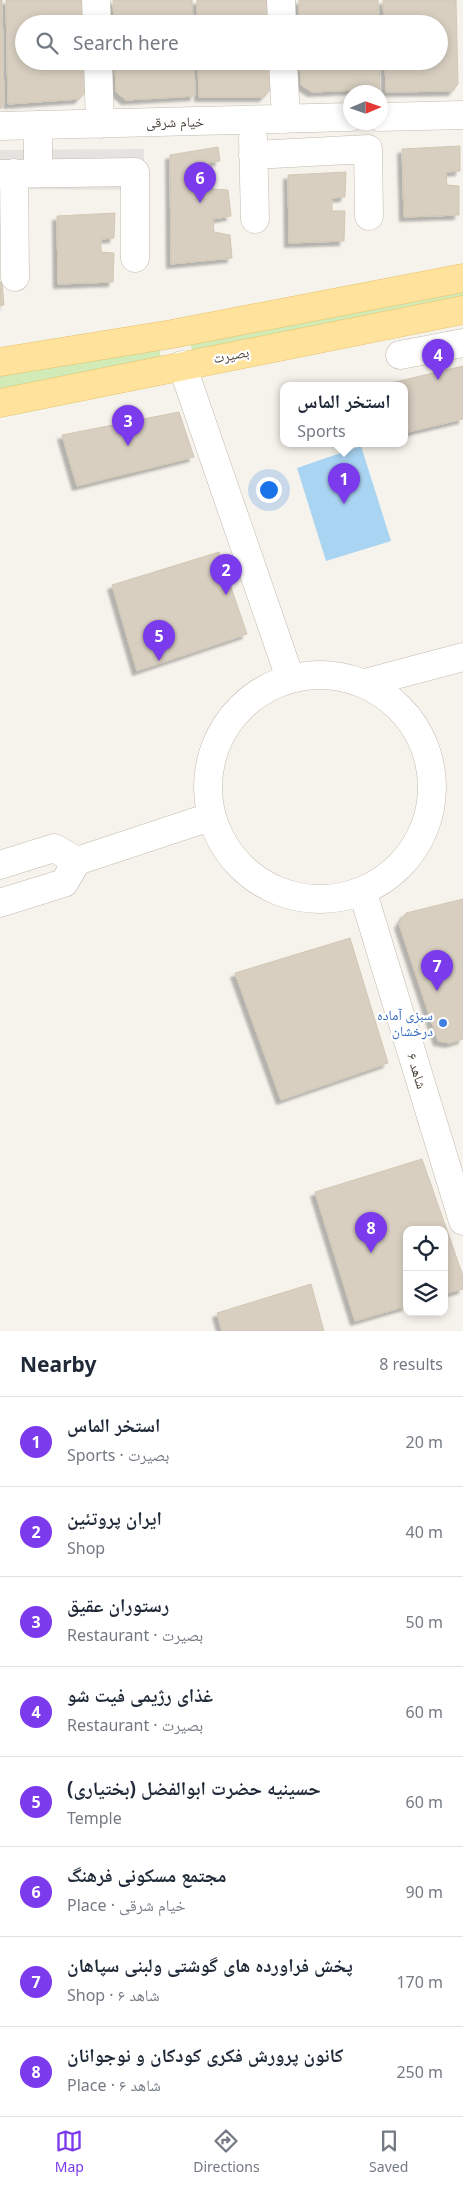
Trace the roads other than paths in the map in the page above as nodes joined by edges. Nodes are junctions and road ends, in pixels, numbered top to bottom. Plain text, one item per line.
1 (96, 0) edge
2 (281, 0) edge
3 (97, 15) edge
4 (282, 15) edge
5 (98, 70) edge
6 (284, 70) edge
7 (463, 115) edge
8 (388, 117) edge
9 (343, 118) edge
10 (286, 119) junction
11 (253, 120) junction
12 (100, 124) junction
13 (38, 125) junction
14 (0, 126) edge
15 (253, 155) junction
16 (17, 174) edge
17 (370, 216) dead end
18 (255, 219) dead end
19 (135, 258) dead end
20 (15, 277) dead end
21 (463, 278) edge
22 (463, 310) edge
23 (172, 334) junction
24 (463, 343) edge
25 (400, 355) dead end
26 (0, 362) edge
27 (182, 365) junction
28 (0, 403) edge
29 (463, 657) edge
30 (290, 678) junction
31 (365, 683) junction
32 (210, 817) junction
33 (77, 862) junction
34 (0, 865) edge
35 (363, 892) junction
36 (0, 904) edge
37 (463, 1221) edge

1 - 3 street
2 - 4 street
5 - 12 street
6 - 10 street
7 - 8 street
9 - 10 street, خیام شرقی
10 - 11 street, خیام شرقی
11 - 12 street, خیام شرقی
11 - 15 street
12 - 13 street, خیام شرقی
13 - 14 street, خیام شرقی
13 - 16 street
15 - 17 street
15 - 18 street
16 - 19 street
16 - 20 street
21 - 23 main road
22 - 27 main road, بصیرت
23 - 26 main road
23 - 27 main road
24 - 25 street
27 - 28 main road, بصیرت
27 - 30 street
29 - 31 street
30 - 31 street
30 - 32 street
31 - 35 street
32 - 33 street
32 - 35 street
33 - 34 street
33 - 36 street
35 - 37 street, شاهد ۶

